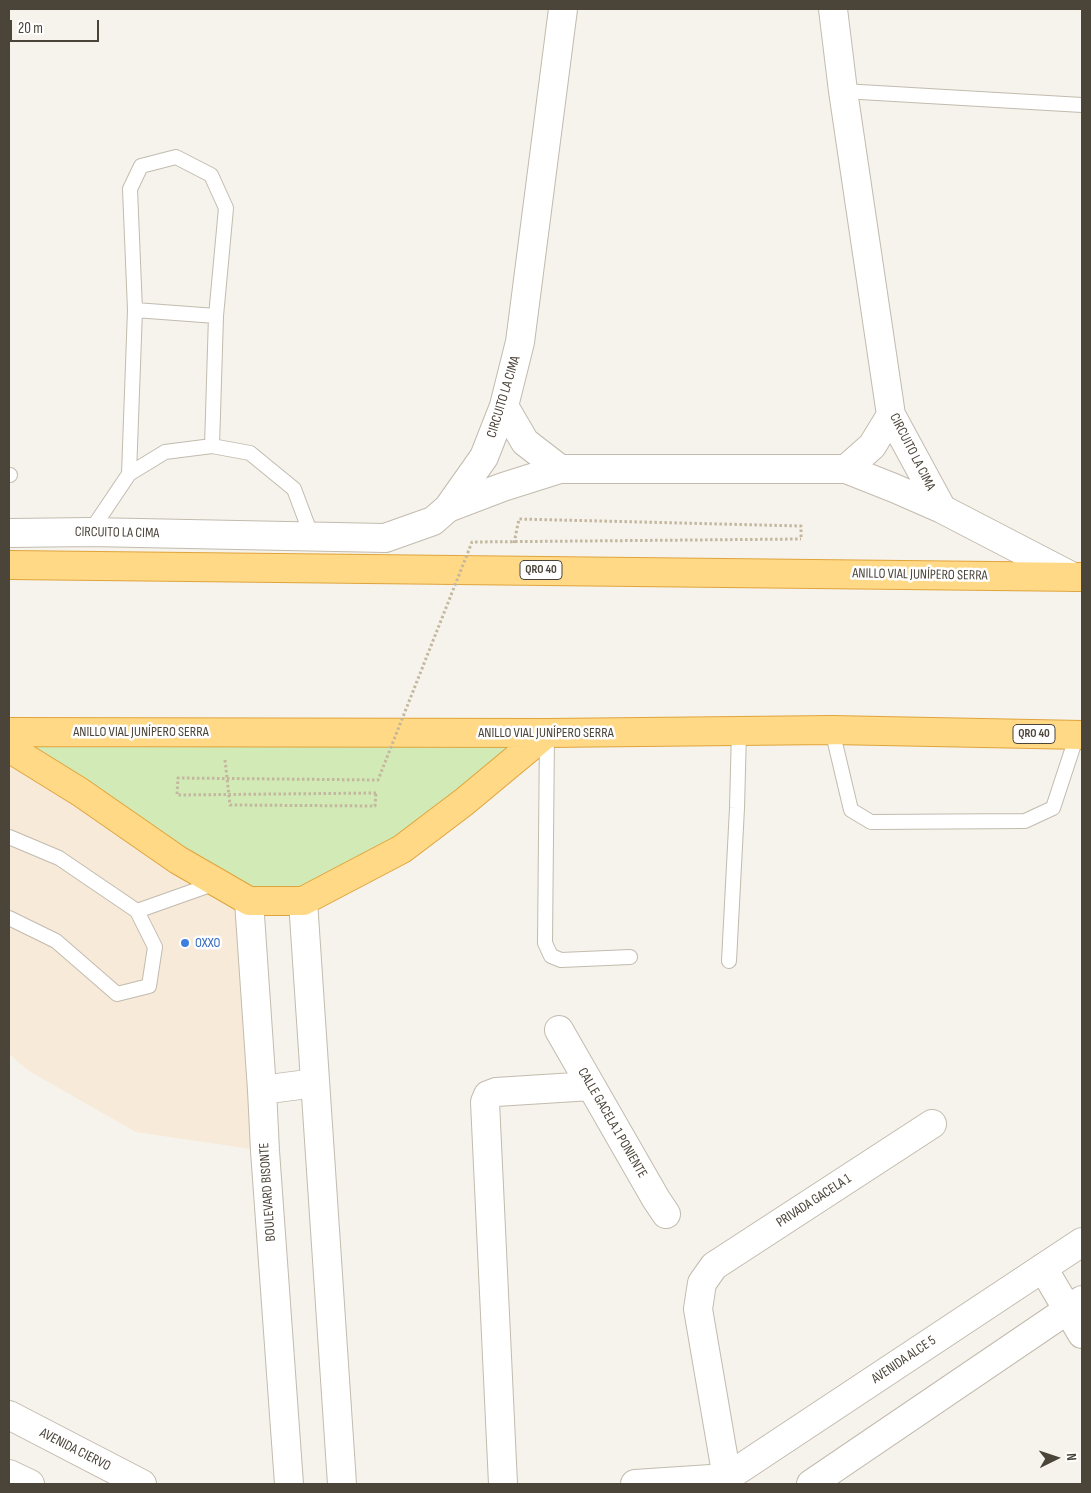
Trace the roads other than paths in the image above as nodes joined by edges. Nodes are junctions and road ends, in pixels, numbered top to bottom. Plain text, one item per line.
1 (563, 9) edge
2 (833, 9) edge
3 (843, 91) junction
4 (1082, 105) edge
5 (135, 310) junction
6 (216, 316) junction
7 (504, 406) junction
8 (891, 415) junction
9 (212, 446) junction
10 (560, 469) junction
11 (846, 469) junction
12 (129, 474) junction
13 (448, 508) junction
14 (942, 509) junction
15 (90, 532) junction
16 (9, 533) edge
17 (312, 537) junction
18 (9, 565) edge
19 (1078, 577) edge
20 (832, 730) junction
21 (739, 731) junction
22 (9, 732) edge
23 (547, 733) junction
24 (1079, 735) edge
25 (9, 748) edge
26 (9, 837) edge
27 (217, 882) junction
28 (249, 900) junction
29 (303, 901) junction
30 (137, 911) junction
31 (9, 918) edge
32 (630, 957) dead end
33 (729, 961) dead end
34 (559, 1030) dead end
35 (315, 1083) junction
36 (591, 1086) junction
37 (262, 1090) junction
38 (932, 1124) dead end
39 (666, 1214) dead end
40 (1082, 1242) edge
41 (1043, 1268) junction
42 (1074, 1305) edge
43 (1082, 1334) edge
44 (9, 1415) edge
45 (9, 1474) edge
46 (727, 1481) edge
47 (30, 1484) edge
48 (142, 1484) edge
49 (290, 1484) edge
50 (342, 1484) edge
51 (503, 1484) edge
52 (635, 1484) edge
53 (811, 1484) edge

1 - 7 street, CIRCUITO LA CIMA
2 - 3 street, CIRCUITO LA CIMA
3 - 4 lane
3 - 8 street, CIRCUITO LA CIMA
5 - 6 lane
5 - 6 lane
5 - 12 lane
6 - 9 lane
7 - 10 street
7 - 13 street, CIRCUITO LA CIMA
8 - 11 street
8 - 14 street, CIRCUITO LA CIMA
9 - 12 lane
9 - 17 lane
10 - 11 street
10 - 13 street
11 - 14 street
12 - 15 lane
13 - 17 street, CIRCUITO LA CIMA
14 - 19 street
15 - 16 street, CIRCUITO LA CIMA
15 - 17 street, CIRCUITO LA CIMA
18 - 19 highway, ANILLO VIAL JUNÍPERO SERRA / QRO 40
20 - 21 highway, ANILLO VIAL JUNÍPERO SERRA / QRO 40
20 - 24 highway, ANILLO VIAL JUNÍPERO SERRA / QRO 40
20 - 24 lane
21 - 23 highway, ANILLO VIAL JUNÍPERO SERRA / QRO 40
21 - 33 lane
22 - 23 highway, ANILLO VIAL JUNÍPERO SERRA / QRO 40
23 - 29 highway
23 - 32 lane
25 - 27 highway
26 - 30 lane
27 - 28 highway
27 - 30 lane
28 - 29 highway
28 - 37 street, BOULEVARD BISONTE
29 - 35 street
30 - 31 lane
34 - 36 street, CALLE GACELA 1 PONIENTE
35 - 37 street
35 - 50 street
36 - 39 street, CALLE GACELA 1 PONIENTE
36 - 51 street
37 - 49 street, BOULEVARD BISONTE
38 - 46 street, PRIVADA GACELA 1
40 - 41 street, AVENIDA ALCE 5
41 - 42 street
41 - 46 street, AVENIDA ALCE 5
42 - 43 street
42 - 53 street
44 - 48 street, AVENIDA CIERVO
45 - 47 street
46 - 52 street

